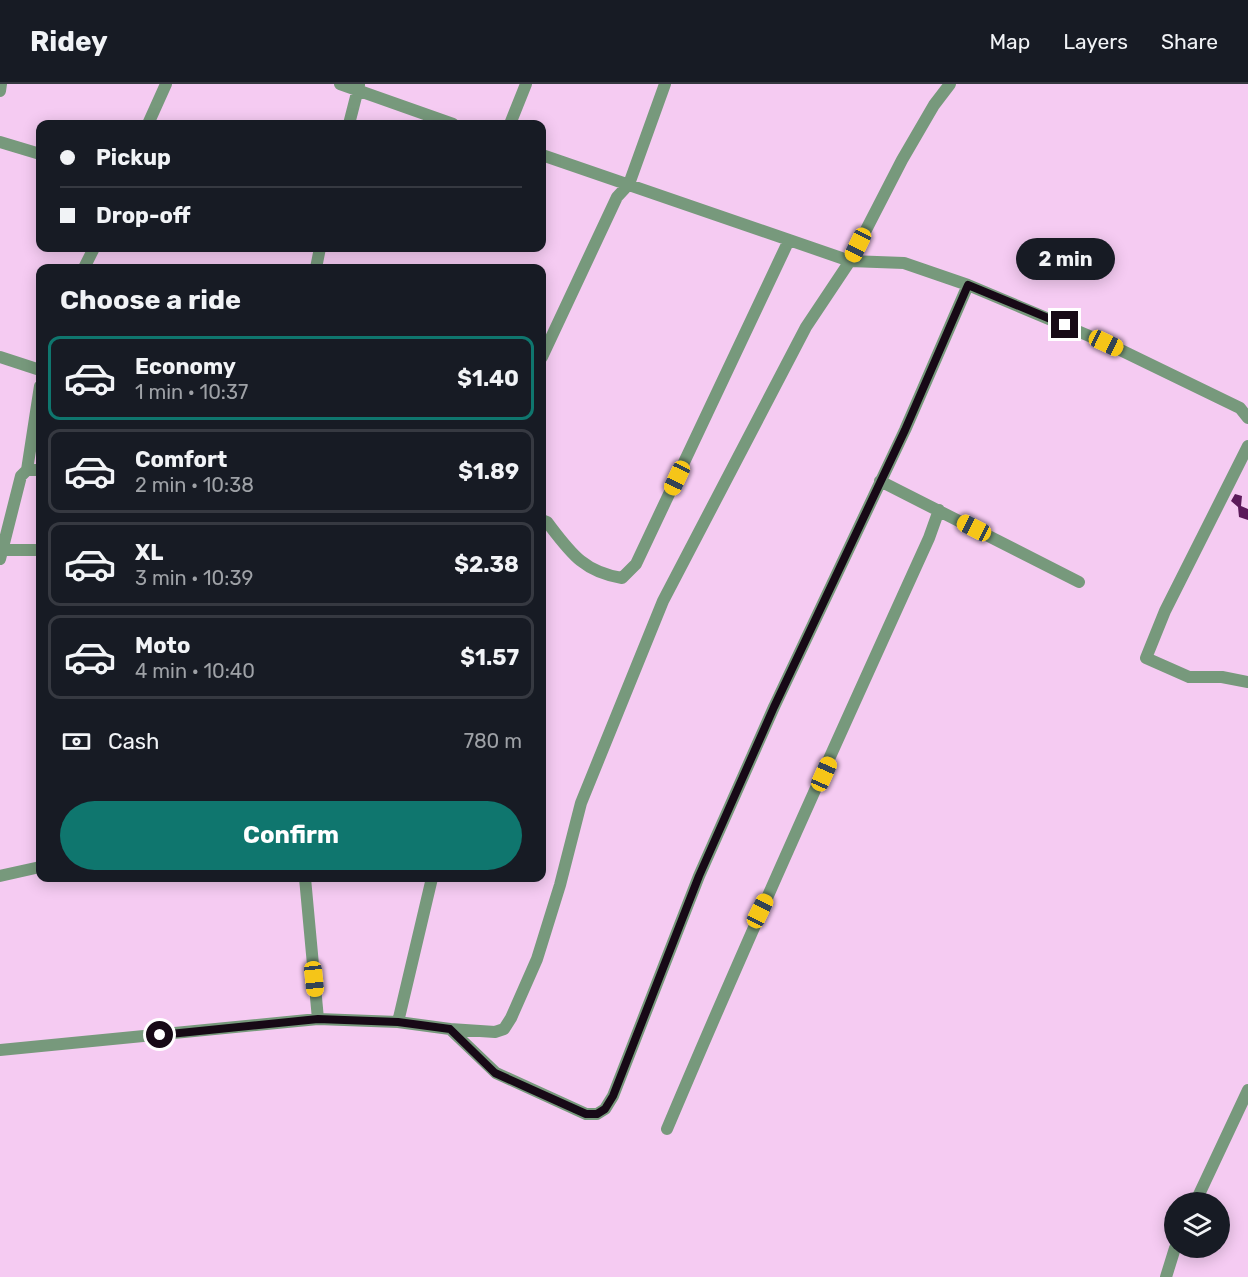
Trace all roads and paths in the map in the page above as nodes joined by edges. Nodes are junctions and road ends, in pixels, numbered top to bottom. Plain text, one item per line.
1 (1, 84) edge
2 (166, 84) edge
3 (340, 84) edge
4 (526, 84) edge
5 (665, 84) edge
6 (950, 84) edge
7 (358, 88) edge
8 (0, 91) edge
9 (150, 120) edge
10 (350, 120) edge
11 (442, 120) edge
12 (512, 120) edge
13 (0, 142) edge
14 (36, 153) edge
15 (546, 156) edge
16 (629, 184) junction
17 (789, 240) junction
18 (850, 261) junction
19 (968, 285) junction
20 (546, 348) edge
21 (0, 357) edge
22 (36, 369) edge
23 (1244, 407) edge
24 (36, 413) edge
25 (1248, 418) edge
26 (1248, 446) edge
27 (36, 470) edge
28 (27, 471) junction
29 (880, 481) junction
30 (939, 510) junction
31 (546, 528) edge
32 (36, 550) edge
33 (1, 554) edge
34 (1079, 582) dead end
35 (1248, 682) edge
36 (36, 868) edge
37 (0, 876) edge
38 (305, 882) edge
39 (431, 882) edge
40 (318, 1019) junction
41 (398, 1022) junction
42 (450, 1029) junction
43 (0, 1050) edge
44 (1248, 1090) edge
45 (667, 1129) dead end
46 (1200, 1192) edge
47 (1172, 1258) edge
48 (1166, 1277) edge

1 - 8 street
2 - 9 street
3 - 7 street
4 - 12 street
5 - 16 street
6 - 18 street
7 - 10 street
7 - 11 street
13 - 14 street
15 - 16 street
16 - 17 street
16 - 20 street
17 - 18 street
17 - 31 street
18 - 19 street
18 - 42 street
19 - 23 street
19 - 29 street
21 - 22 street
23 - 25 street
24 - 28 street
26 - 35 street
27 - 28 street
28 - 33 street
29 - 30 street
29 - 42 street
30 - 34 street
30 - 45 street
32 - 33 street
36 - 37 street
38 - 40 street
39 - 41 street
40 - 41 street
40 - 43 street
41 - 42 street
44 - 46 street
47 - 48 street

